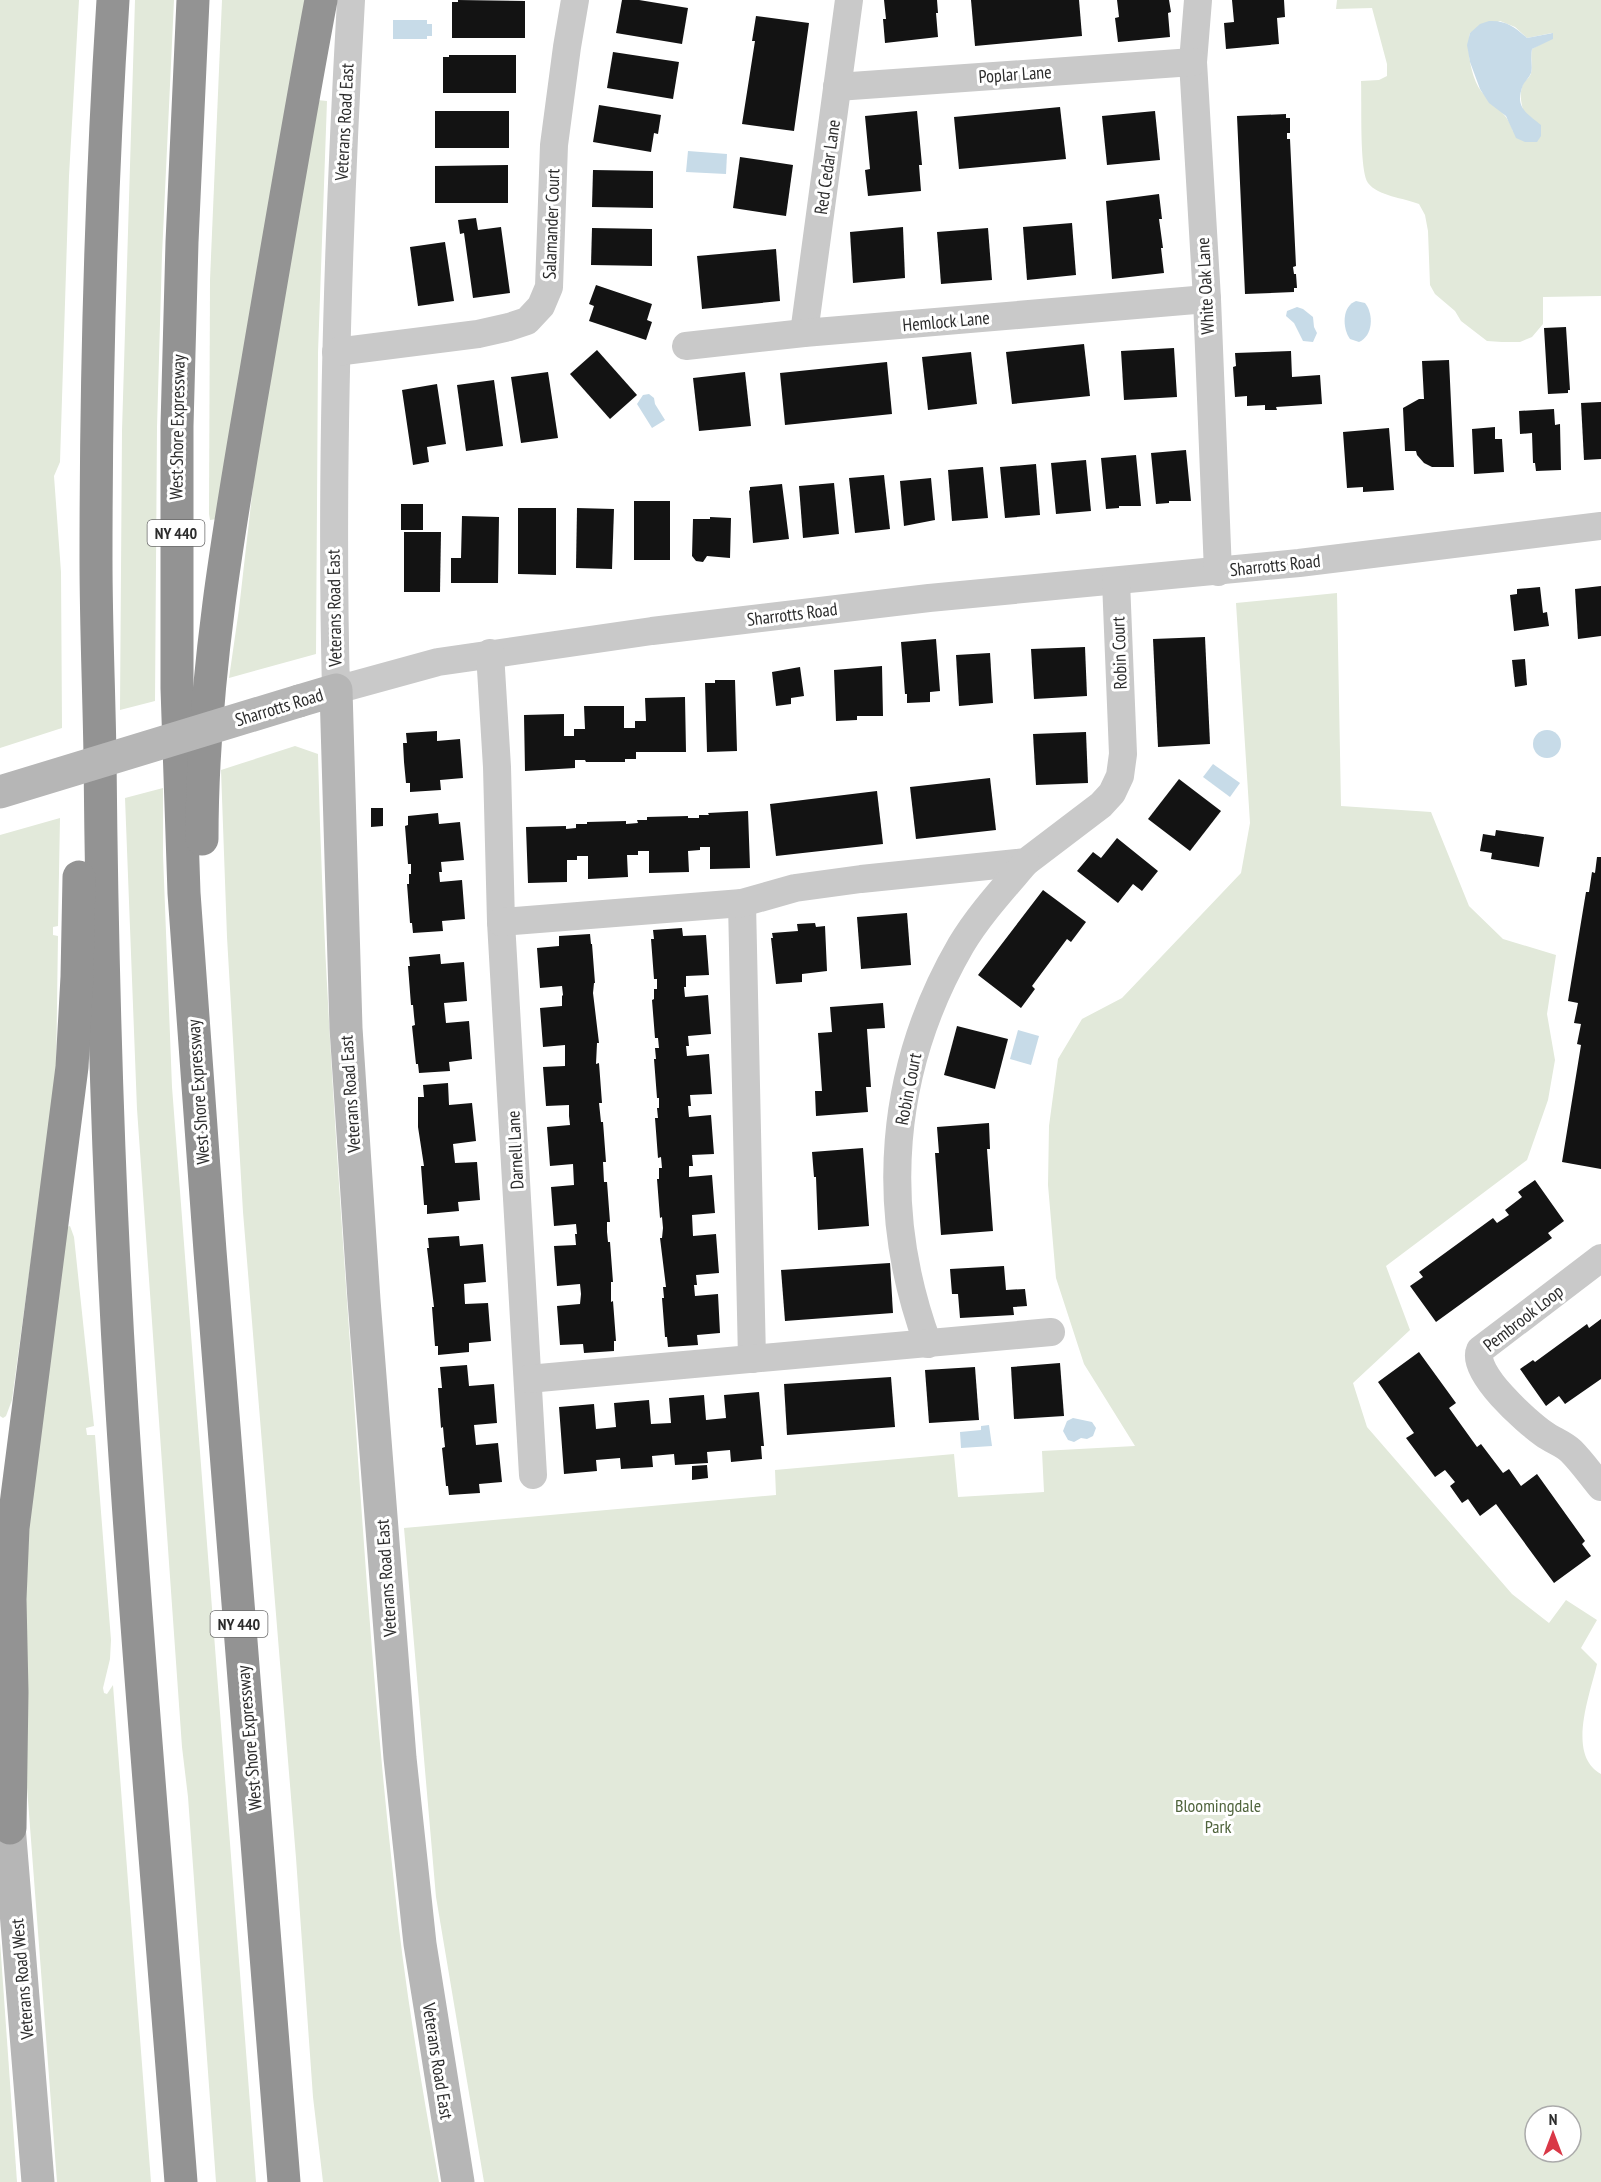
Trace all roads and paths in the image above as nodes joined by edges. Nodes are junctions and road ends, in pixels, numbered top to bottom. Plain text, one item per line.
1 (113, 0) edge
2 (193, 0) edge
3 (321, 0) edge
4 (351, 0) edge
5 (575, 0) edge
6 (849, 0) edge
7 (1198, 0) edge
8 (1193, 62) junction
9 (837, 87) junction
10 (1207, 299) junction
11 (804, 333) junction
12 (686, 346) dead end
13 (336, 352) junction
14 (97, 475) junction
15 (1601, 526) edge
16 (1218, 572) junction
17 (1116, 581) junction
18 (490, 653) junction
19 (336, 690) junction
20 (0, 792) edge
21 (1026, 862) junction
22 (742, 903) junction
23 (501, 922) junction
24 (197, 1066) junction
25 (1601, 1258) edge
26 (1052, 1332) dead end
27 (928, 1344) junction
28 (752, 1359) junction
29 (528, 1379) junction
30 (533, 1475) dead end
31 (1601, 1487) edge
32 (0, 1740) edge
33 (10, 1828) junction
34 (38, 2182) edge
35 (181, 2182) edge
36 (284, 2182) edge
37 (458, 2182) edge

1 - 14 highway
2 - 24 highway, West Shore Expressway / NY 440
3 - 24 highway
4 - 13 street, Veterans Road East
5 - 13 street, Salamander Court
6 - 9 street, Red Cedar Lane
7 - 8 street, White Oak Lane
8 - 9 street, Poplar Lane
8 - 10 street, White Oak Lane
9 - 11 street, Red Cedar Lane
10 - 11 street, Hemlock Lane
10 - 16 street, White Oak Lane
11 - 12 street, Hemlock Lane
13 - 19 street, Veterans Road East
14 - 33 highway
14 - 35 highway
15 - 16 street, Sharrotts Road
16 - 17 street, Sharrotts Road
17 - 18 street, Sharrotts Road
17 - 21 street, Robin Court
18 - 19 street, Sharrotts Road
18 - 23 street, Darnell Lane
19 - 20 street, Sharrotts Road, bridge
19 - 37 street, Veterans Road East
21 - 22 street
21 - 27 street, Robin Court
22 - 23 street
22 - 28 street
23 - 29 street, Darnell Lane
24 - 36 highway, West Shore Expressway / NY 440
25 - 31 street, Pembrook Loop
26 - 27 street
27 - 28 street
28 - 29 street
29 - 30 street, Darnell Lane
32 - 33 street, Veterans Road West
33 - 34 street, Veterans Road West

